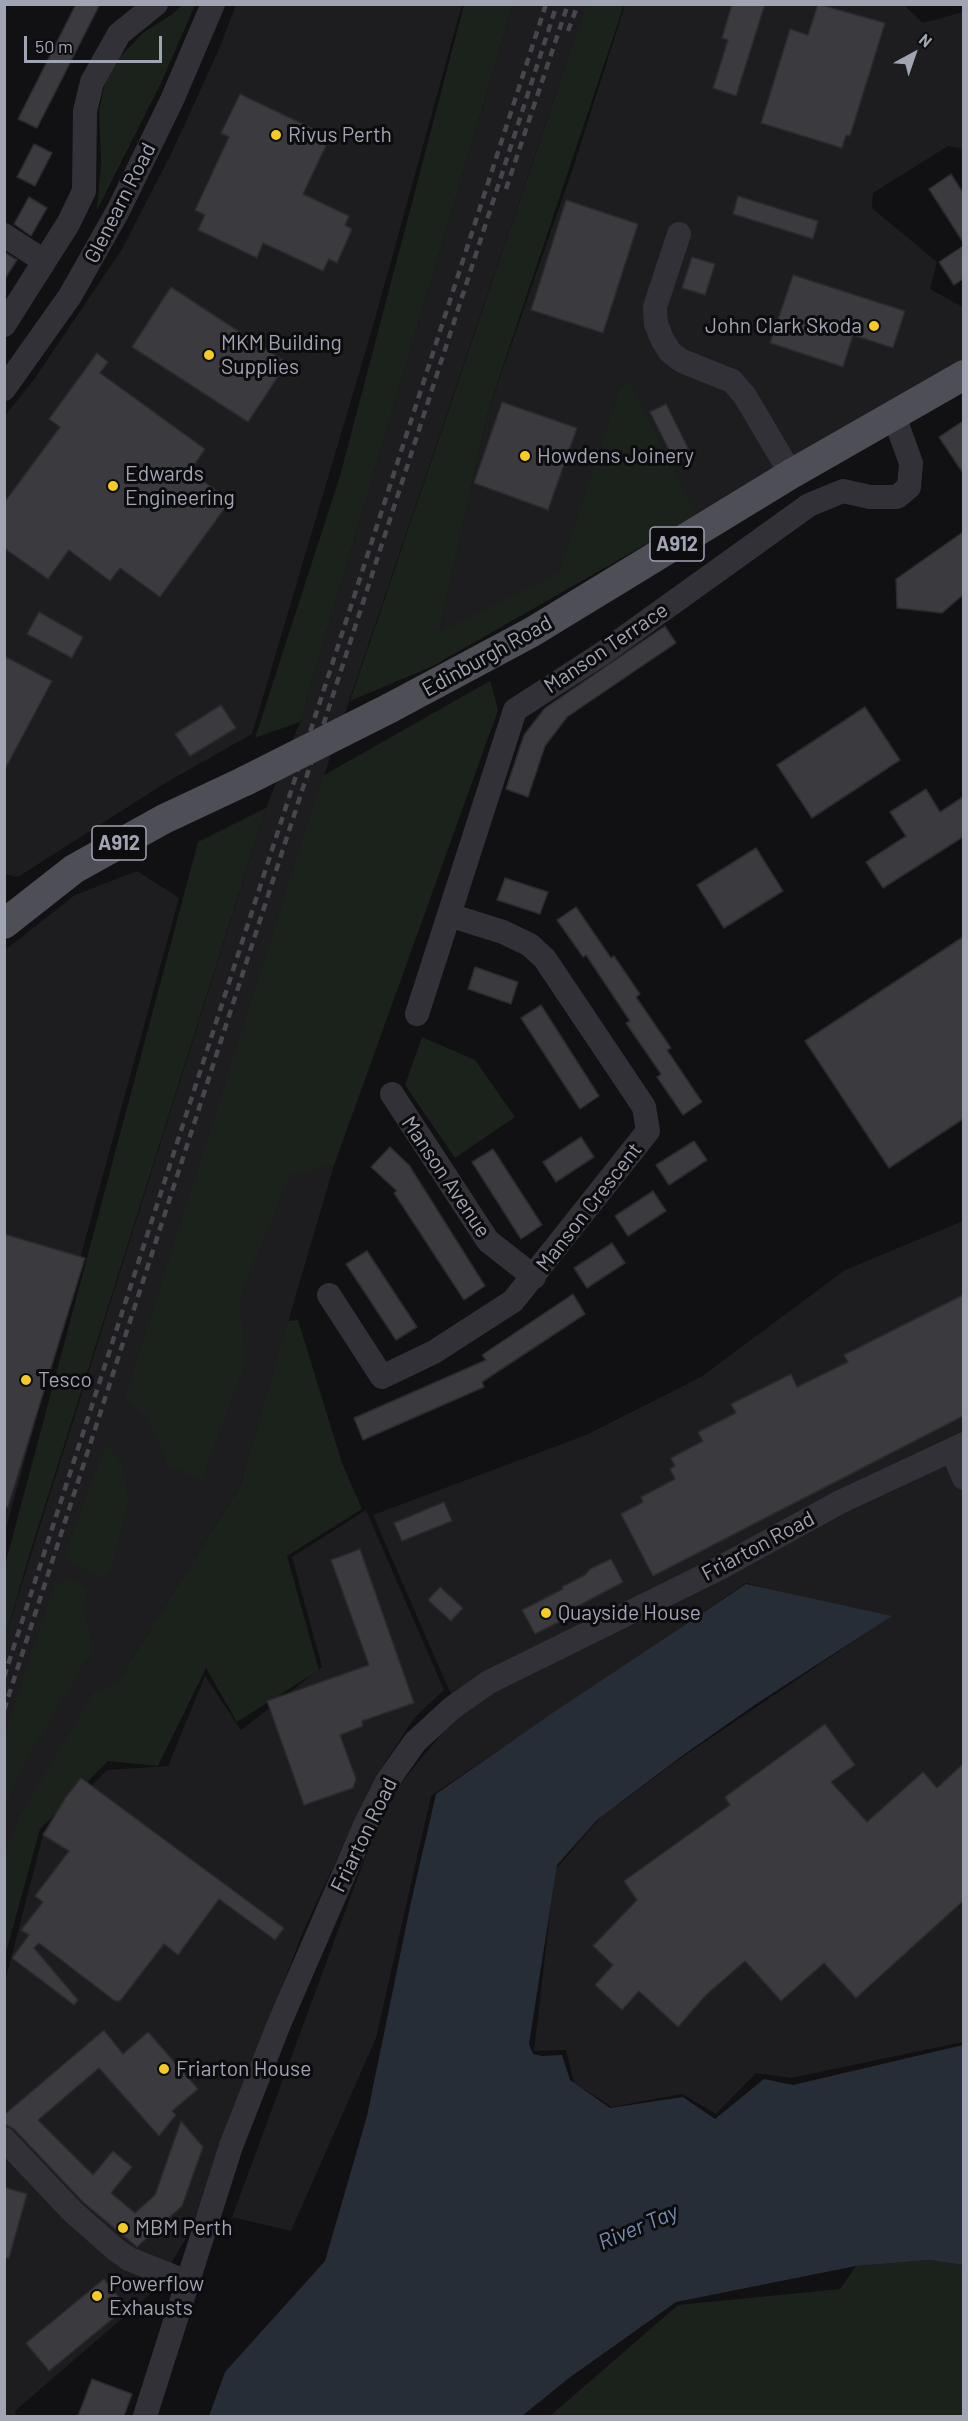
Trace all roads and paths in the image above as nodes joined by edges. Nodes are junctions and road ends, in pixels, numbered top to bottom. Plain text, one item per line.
1 (156, 4) edge
2 (213, 4) edge
3 (679, 234) dead end
4 (4, 235) edge
5 (44, 261) junction
6 (4, 325) edge
7 (963, 375) edge
8 (4, 389) edge
9 (894, 416) junction
10 (791, 474) junction
11 (449, 915) junction
12 (4, 924) edge
13 (417, 1014) dead end
14 (392, 1094) dead end
15 (534, 1277) junction
16 (329, 1295) dead end
17 (958, 1447) edge
18 (963, 1478) edge
19 (4, 2139) edge
20 (187, 2282) junction
21 (145, 2416) edge

1 - 5 street, Glenearn Road
2 - 8 street, Glenearn Road
3 - 10 street
4 - 5 street
5 - 6 street, Glenearn Road
7 - 9 main road, Edinburgh Road / A912
9 - 10 main road, Edinburgh Road / A912
9 - 11 street, Manson Terrace
10 - 12 main road, Edinburgh Road / A912, bridge
11 - 13 street, Manson Terrace
11 - 15 street, Manson Crescent
14 - 15 street, Manson Avenue
15 - 16 street, Manson Crescent
17 - 18 street
17 - 20 street, Friarton Road
19 - 20 street
20 - 21 street, Friarton Road

